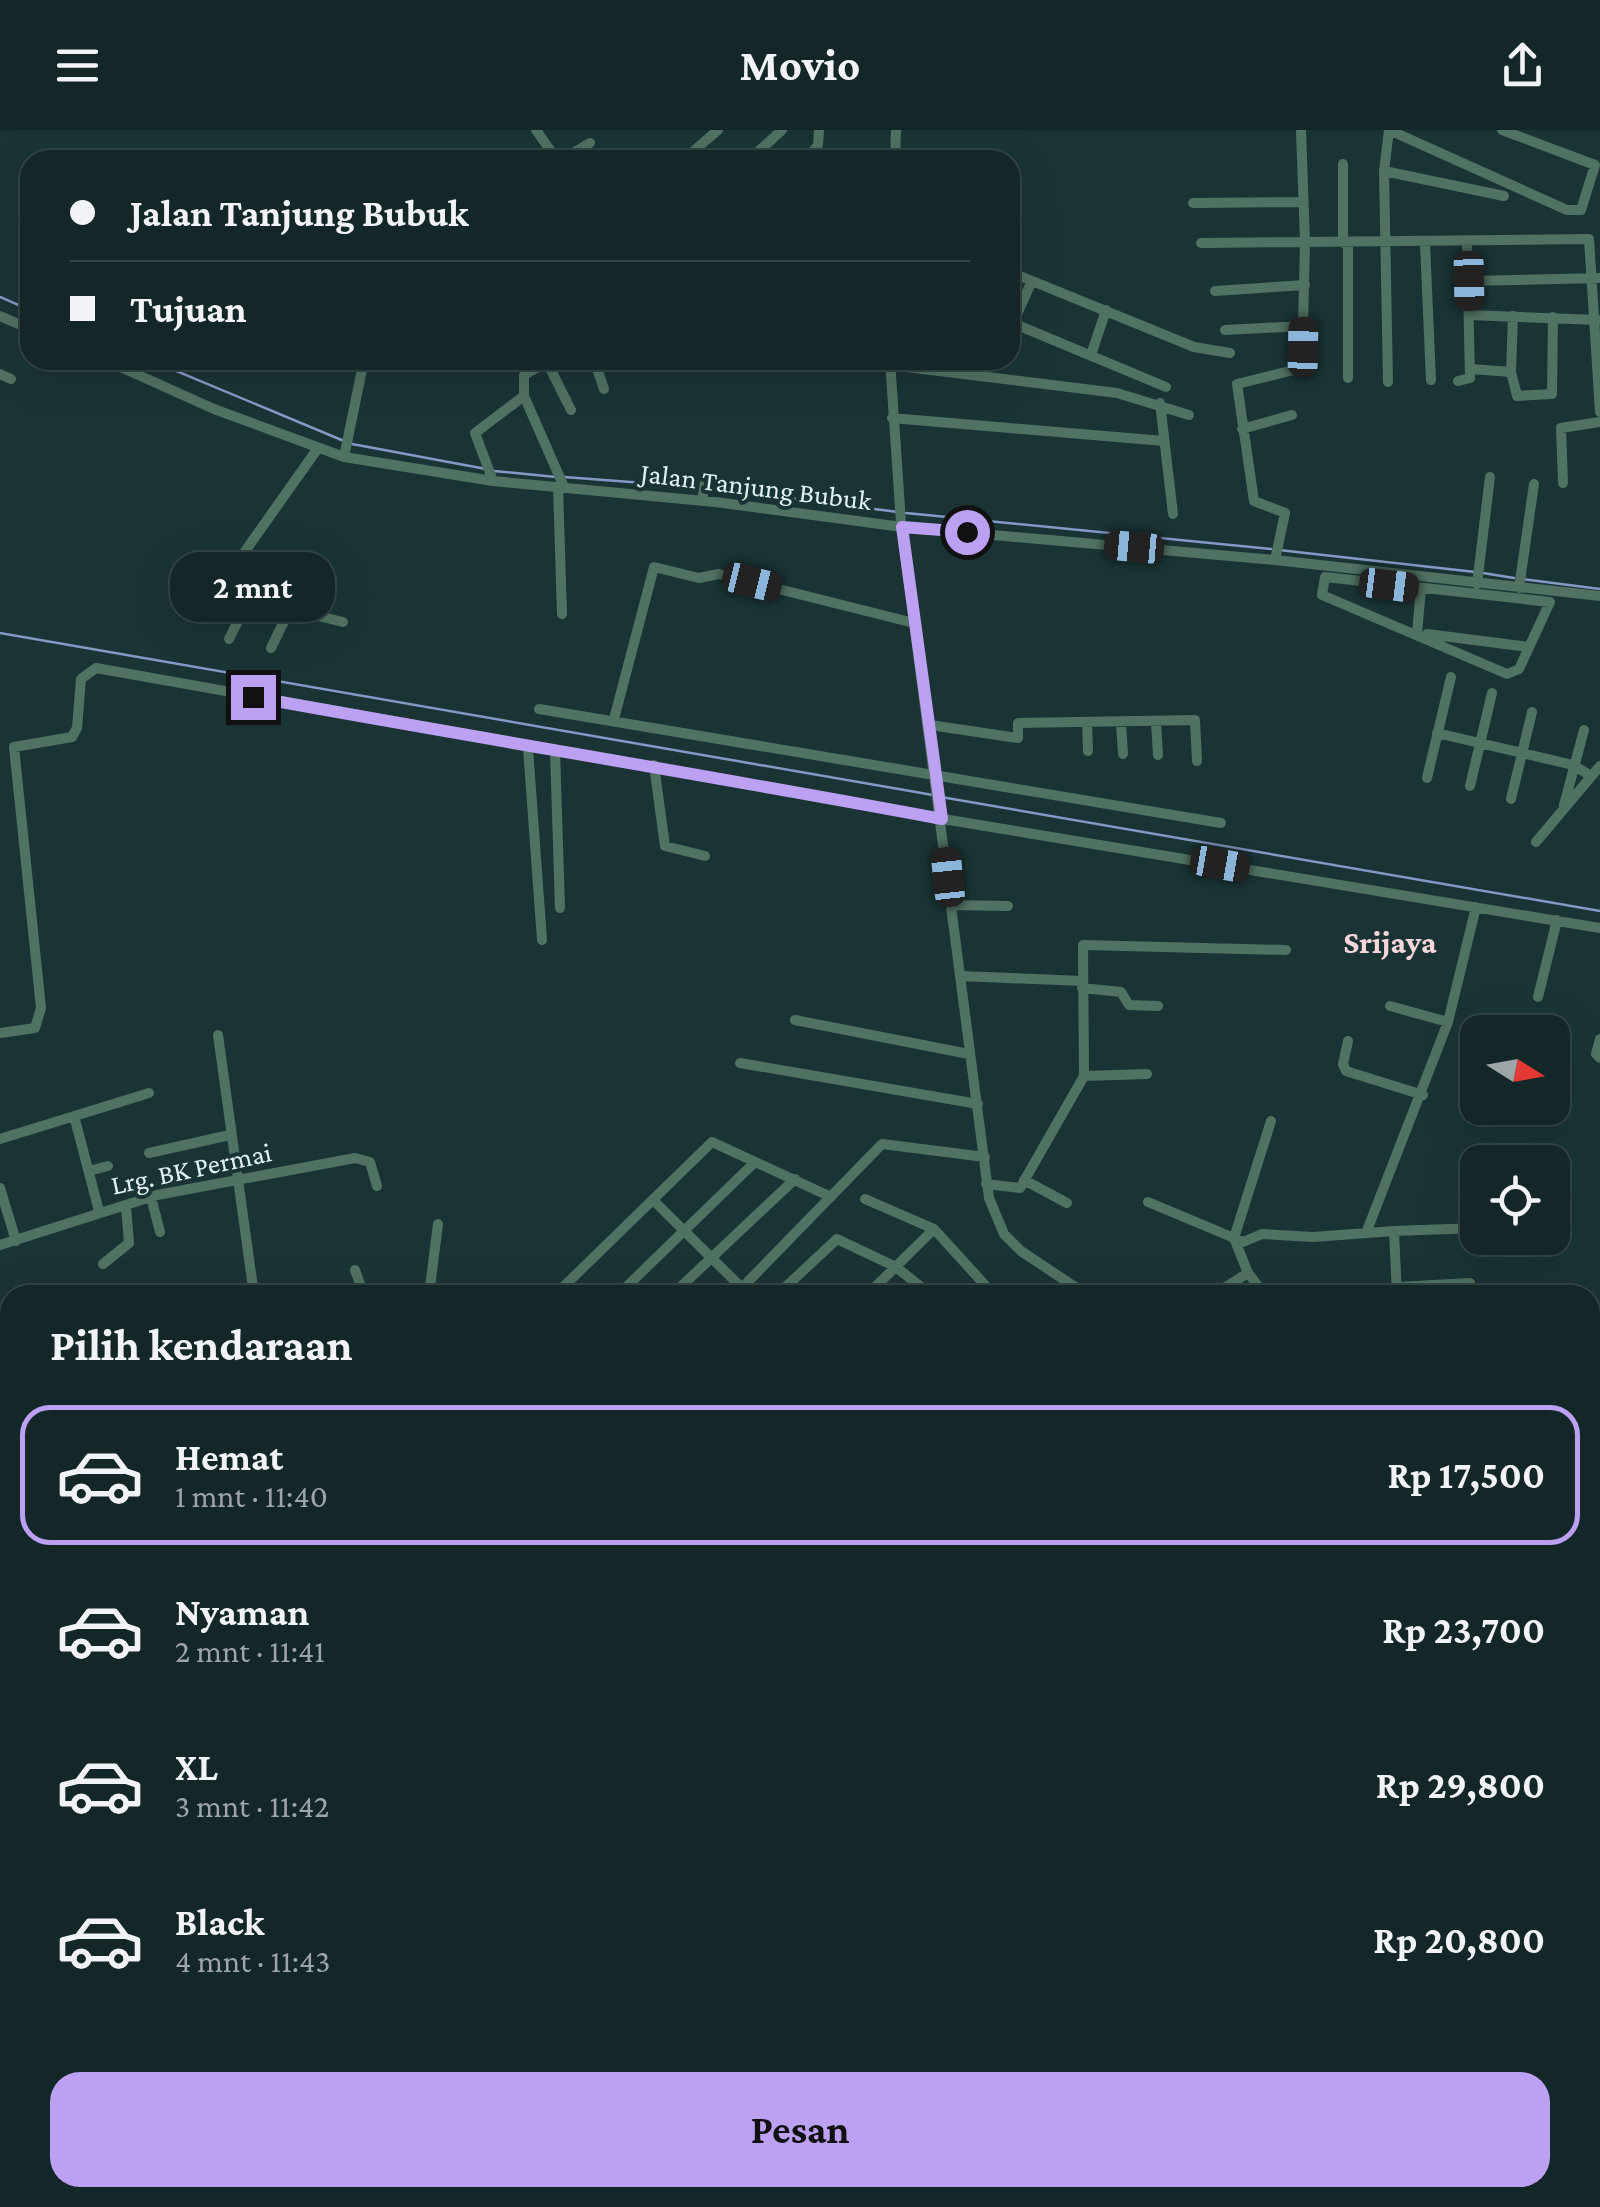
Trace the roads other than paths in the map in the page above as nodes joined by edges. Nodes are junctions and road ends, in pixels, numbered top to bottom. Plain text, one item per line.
1 (536, 130) edge
2 (718, 130) edge
3 (782, 130) edge
4 (1301, 130) edge
5 (1389, 130) edge
6 (1502, 130) edge
7 (590, 143) dead end
8 (551, 150) edge
9 (577, 150) edge
10 (695, 150) edge
11 (761, 150) edge
12 (1343, 164) dead end
13 (1384, 171) junction
14 (1504, 196) dead end
15 (1301, 202) junction
16 (1193, 203) dead end
17 (1305, 242) junction
18 (1201, 243) dead end
19 (1346, 243) junction
20 (1386, 243) junction
21 (1425, 244) junction
22 (1467, 244) junction
23 (1020, 276) edge
24 (1596, 278) edge
25 (1032, 281) junction
26 (1469, 281) junction
27 (1305, 286) junction
28 (1215, 291) dead end
29 (1020, 306) edge
30 (1106, 310) junction
31 (1469, 315) junction
32 (1513, 316) junction
33 (1553, 317) junction
34 (1598, 320) edge
35 (1020, 325) edge
36 (1303, 326) junction
37 (1225, 330) dead end
38 (1230, 354) dead end
39 (1091, 355) junction
40 (1470, 369) junction
41 (127, 370) edge
42 (362, 370) edge
43 (531, 370) edge
44 (552, 370) edge
45 (598, 370) edge
46 (890, 370) edge
47 (942, 370) edge
48 (1511, 372) junction
49 (1348, 378) dead end
50 (1431, 380) dead end
51 (1458, 381) dead end
52 (1388, 382) dead end
53 (1166, 387) dead end
54 (604, 388) dead end
55 (524, 396) junction
56 (1160, 403) junction
57 (571, 410) dead end
58 (1600, 412) edge
59 (1190, 415) dead end
60 (1292, 415) dead end
61 (892, 418) junction
62 (1600, 422) edge
63 (1242, 429) junction
64 (1164, 442) junction
65 (318, 448) junction
66 (345, 453) junction
67 (706, 477) dead end
68 (1490, 478) dead end
69 (492, 479) junction
70 (1534, 484) dead end
71 (1563, 484) dead end
72 (561, 485) junction
73 (702, 500) junction
74 (1173, 514) dead end
75 (901, 525) junction
76 (1277, 551) junction
77 (1319, 573) junction
78 (1478, 575) junction
79 (1425, 585) junction
80 (1519, 585) junction
81 (1600, 596) edge
82 (250, 597) junction
83 (290, 609) junction
84 (562, 614) dead end
85 (343, 622) dead end
86 (914, 623) junction
87 (1416, 633) junction
88 (229, 639) dead end
89 (1530, 647) junction
90 (271, 648) dead end
91 (1450, 676) dead end
92 (1492, 693) dead end
93 (538, 709) dead end
94 (1532, 712) dead end
95 (614, 719) junction
96 (1087, 722) junction
97 (1121, 722) junction
98 (1156, 722) junction
99 (930, 725) junction
100 (1584, 730) dead end
101 (1437, 733) junction
102 (1480, 743) junction
103 (528, 748) junction
104 (555, 751) junction
105 (1088, 751) dead end
106 (1522, 752) junction
107 (1123, 754) dead end
108 (1158, 756) dead end
109 (1198, 762) dead end
110 (654, 765) junction
111 (1573, 765) junction
112 (1600, 766) edge
113 (1591, 776) junction
114 (936, 778) junction
115 (1427, 778) dead end
116 (1470, 786) dead end
117 (1512, 799) dead end
118 (1562, 811) junction
119 (942, 816) junction
120 (1221, 823) dead end
121 (1536, 842) dead end
122 (705, 856) dead end
123 (952, 906) junction
124 (1008, 906) dead end
125 (1476, 907) junction
126 (560, 908) dead end
127 (1557, 920) junction
128 (1600, 928) edge
129 (542, 940) dead end
130 (1286, 950) dead end
131 (960, 976) junction
132 (1082, 984) junction
133 (1538, 998) dead end
134 (1158, 1006) dead end
135 (1390, 1006) dead end
136 (795, 1020) dead end
137 (1448, 1022) junction
138 (0, 1033) edge
139 (218, 1034) dead end
140 (1600, 1039) edge
141 (1348, 1041) dead end
142 (969, 1054) junction
143 (1600, 1058) edge
144 (740, 1063) dead end
145 (1147, 1074) dead end
146 (1084, 1076) junction
147 (149, 1093) dead end
148 (1423, 1095) junction
149 (978, 1104) junction
150 (74, 1116) junction
151 (1271, 1121) dead end
152 (230, 1135) junction
153 (0, 1140) edge
154 (149, 1153) dead end
155 (986, 1157) junction
156 (755, 1162) junction
157 (108, 1166) dead end
158 (88, 1171) junction
159 (237, 1179) junction
160 (795, 1180) junction
161 (1024, 1180) junction
162 (986, 1184) junction
163 (377, 1186) dead end
164 (0, 1188) edge
165 (831, 1196) junction
166 (151, 1198) junction
167 (865, 1199) dead end
168 (654, 1202) junction
169 (1067, 1202) dead end
170 (1148, 1202) dead end
171 (126, 1206) junction
172 (99, 1211) junction
173 (438, 1224) dead end
174 (1460, 1228) edge
175 (934, 1229) junction
176 (680, 1230) junction
177 (1394, 1230) junction
178 (160, 1232) dead end
179 (1366, 1233) junction
180 (1234, 1238) junction
181 (16, 1240) junction
182 (0, 1246) edge
183 (710, 1259) junction
184 (103, 1264) dead end
185 (896, 1266) junction
186 (355, 1270) dead end
187 (1248, 1274) junction
188 (1470, 1282) dead end
189 (253, 1285) edge
190 (360, 1285) edge
191 (429, 1285) edge
192 (566, 1285) edge
193 (628, 1285) edge
194 (683, 1285) edge
195 (732, 1285) edge
196 (745, 1285) edge
197 (787, 1285) edge
198 (877, 1285) edge
199 (918, 1285) edge
200 (985, 1285) edge
201 (1070, 1285) edge
202 (1230, 1285) edge
203 (1257, 1285) edge
204 (1397, 1285) edge
205 (1446, 1285) edge

1 - 8 street
2 - 10 street
3 - 11 street
4 - 15 street
5 - 6 street
5 - 13 street
7 - 9 street
12 - 19 street
13 - 14 street
13 - 20 street
15 - 16 street
15 - 17 street
17 - 18 street
17 - 19 street
17 - 27 street
19 - 20 street
19 - 49 street
20 - 21 street
20 - 52 street
21 - 22 street
21 - 50 street
22 - 24 street
22 - 26 street
23 - 25 street
24 - 26 street
24 - 34 street
25 - 29 street
25 - 30 street
26 - 31 street
27 - 28 street
27 - 36 street
30 - 38 street
30 - 39 street
31 - 32 street
31 - 40 street
32 - 33 street
32 - 48 street
33 - 34 street
33 - 48 street
34 - 58 street
35 - 39 street
36 - 37 street
36 - 63 street
39 - 53 street
40 - 48 street
40 - 51 street
41 - 65 street, Jalan Tanjung Bubuk
42 - 66 street
43 - 55 street
44 - 57 street
45 - 54 street
46 - 61 street
47 - 56 street
55 - 69 street
55 - 72 street
56 - 59 street
56 - 64 street
60 - 63 street
61 - 64 street
61 - 75 street
62 - 71 street
63 - 76 street
64 - 74 street
65 - 66 street, Jalan Tanjung Bubuk
65 - 82 street
66 - 69 street, Jalan Tanjung Bubuk
67 - 73 street
68 - 78 street
69 - 72 street, Jalan Tanjung Bubuk
70 - 80 street
72 - 73 street, Jalan Tanjung Bubuk
72 - 84 street
73 - 75 street, Jalan Tanjung Bubuk
75 - 76 street, Jalan Tanjung Bubuk
75 - 86 street
76 - 77 street, Jalan Tanjung Bubuk
77 - 79 street, Jalan Tanjung Bubuk
77 - 87 street
78 - 79 street, Jalan Tanjung Bubuk
78 - 80 street, Jalan Tanjung Bubuk
79 - 87 street
79 - 89 street
80 - 81 street, Jalan Tanjung Bubuk
82 - 83 street
82 - 88 street
83 - 85 street
83 - 90 street
86 - 95 street
86 - 99 street
87 - 89 street
87 - 89 street
91 - 101 street
92 - 102 street
93 - 95 street
94 - 106 street
95 - 114 street
96 - 97 street
96 - 99 street
96 - 105 street
97 - 98 street
97 - 107 street
98 - 108 street
98 - 109 street
99 - 114 street
100 - 111 street
101 - 102 street
101 - 115 street
102 - 106 street
102 - 116 street
103 - 104 street
103 - 129 street
103 - 138 street
104 - 110 street
104 - 126 street
106 - 111 street
106 - 117 street
110 - 119 street
110 - 122 street
111 - 113 street
111 - 118 street
112 - 113 street
113 - 118 street
114 - 119 street
114 - 120 street
118 - 121 street
119 - 123 street
119 - 125 street
123 - 124 street
123 - 131 street
125 - 127 street
125 - 137 street
127 - 128 street
127 - 133 street
130 - 132 street
131 - 132 street
131 - 142 street
132 - 134 street
132 - 146 street
135 - 137 street
136 - 142 street
137 - 148 street
139 - 152 street
140 - 143 street
141 - 148 street
142 - 149 street
144 - 149 street
145 - 146 street
146 - 161 street
147 - 150 street
148 - 179 street
149 - 155 street
150 - 153 street
150 - 158 street
151 - 180 street
152 - 154 street
152 - 159 street
155 - 162 street
155 - 165 street
156 - 160 street
156 - 168 street
156 - 176 street
157 - 158 street
158 - 172 street
159 - 163 street, Lrg. BK Permai
159 - 166 street, Lrg. BK Permai
159 - 189 street
160 - 165 street
160 - 183 street
161 - 162 street
161 - 169 street
162 - 201 street
164 - 181 street
165 - 196 street
166 - 171 street, Lrg. BK Permai
166 - 178 street
167 - 175 street
168 - 176 street
168 - 192 street
170 - 180 street
171 - 172 street, Lrg. BK Permai
171 - 184 street
172 - 181 street, Lrg. BK Permai
173 - 191 street
174 - 177 street
175 - 185 street
175 - 200 street
176 - 183 street
176 - 193 street
177 - 179 street
177 - 204 street
179 - 180 street
180 - 187 street
181 - 182 street, Lrg. BK Permai
183 - 194 street
183 - 195 street
185 - 197 street
185 - 198 street
185 - 199 street
186 - 190 street
187 - 202 street
187 - 203 street
188 - 205 street

